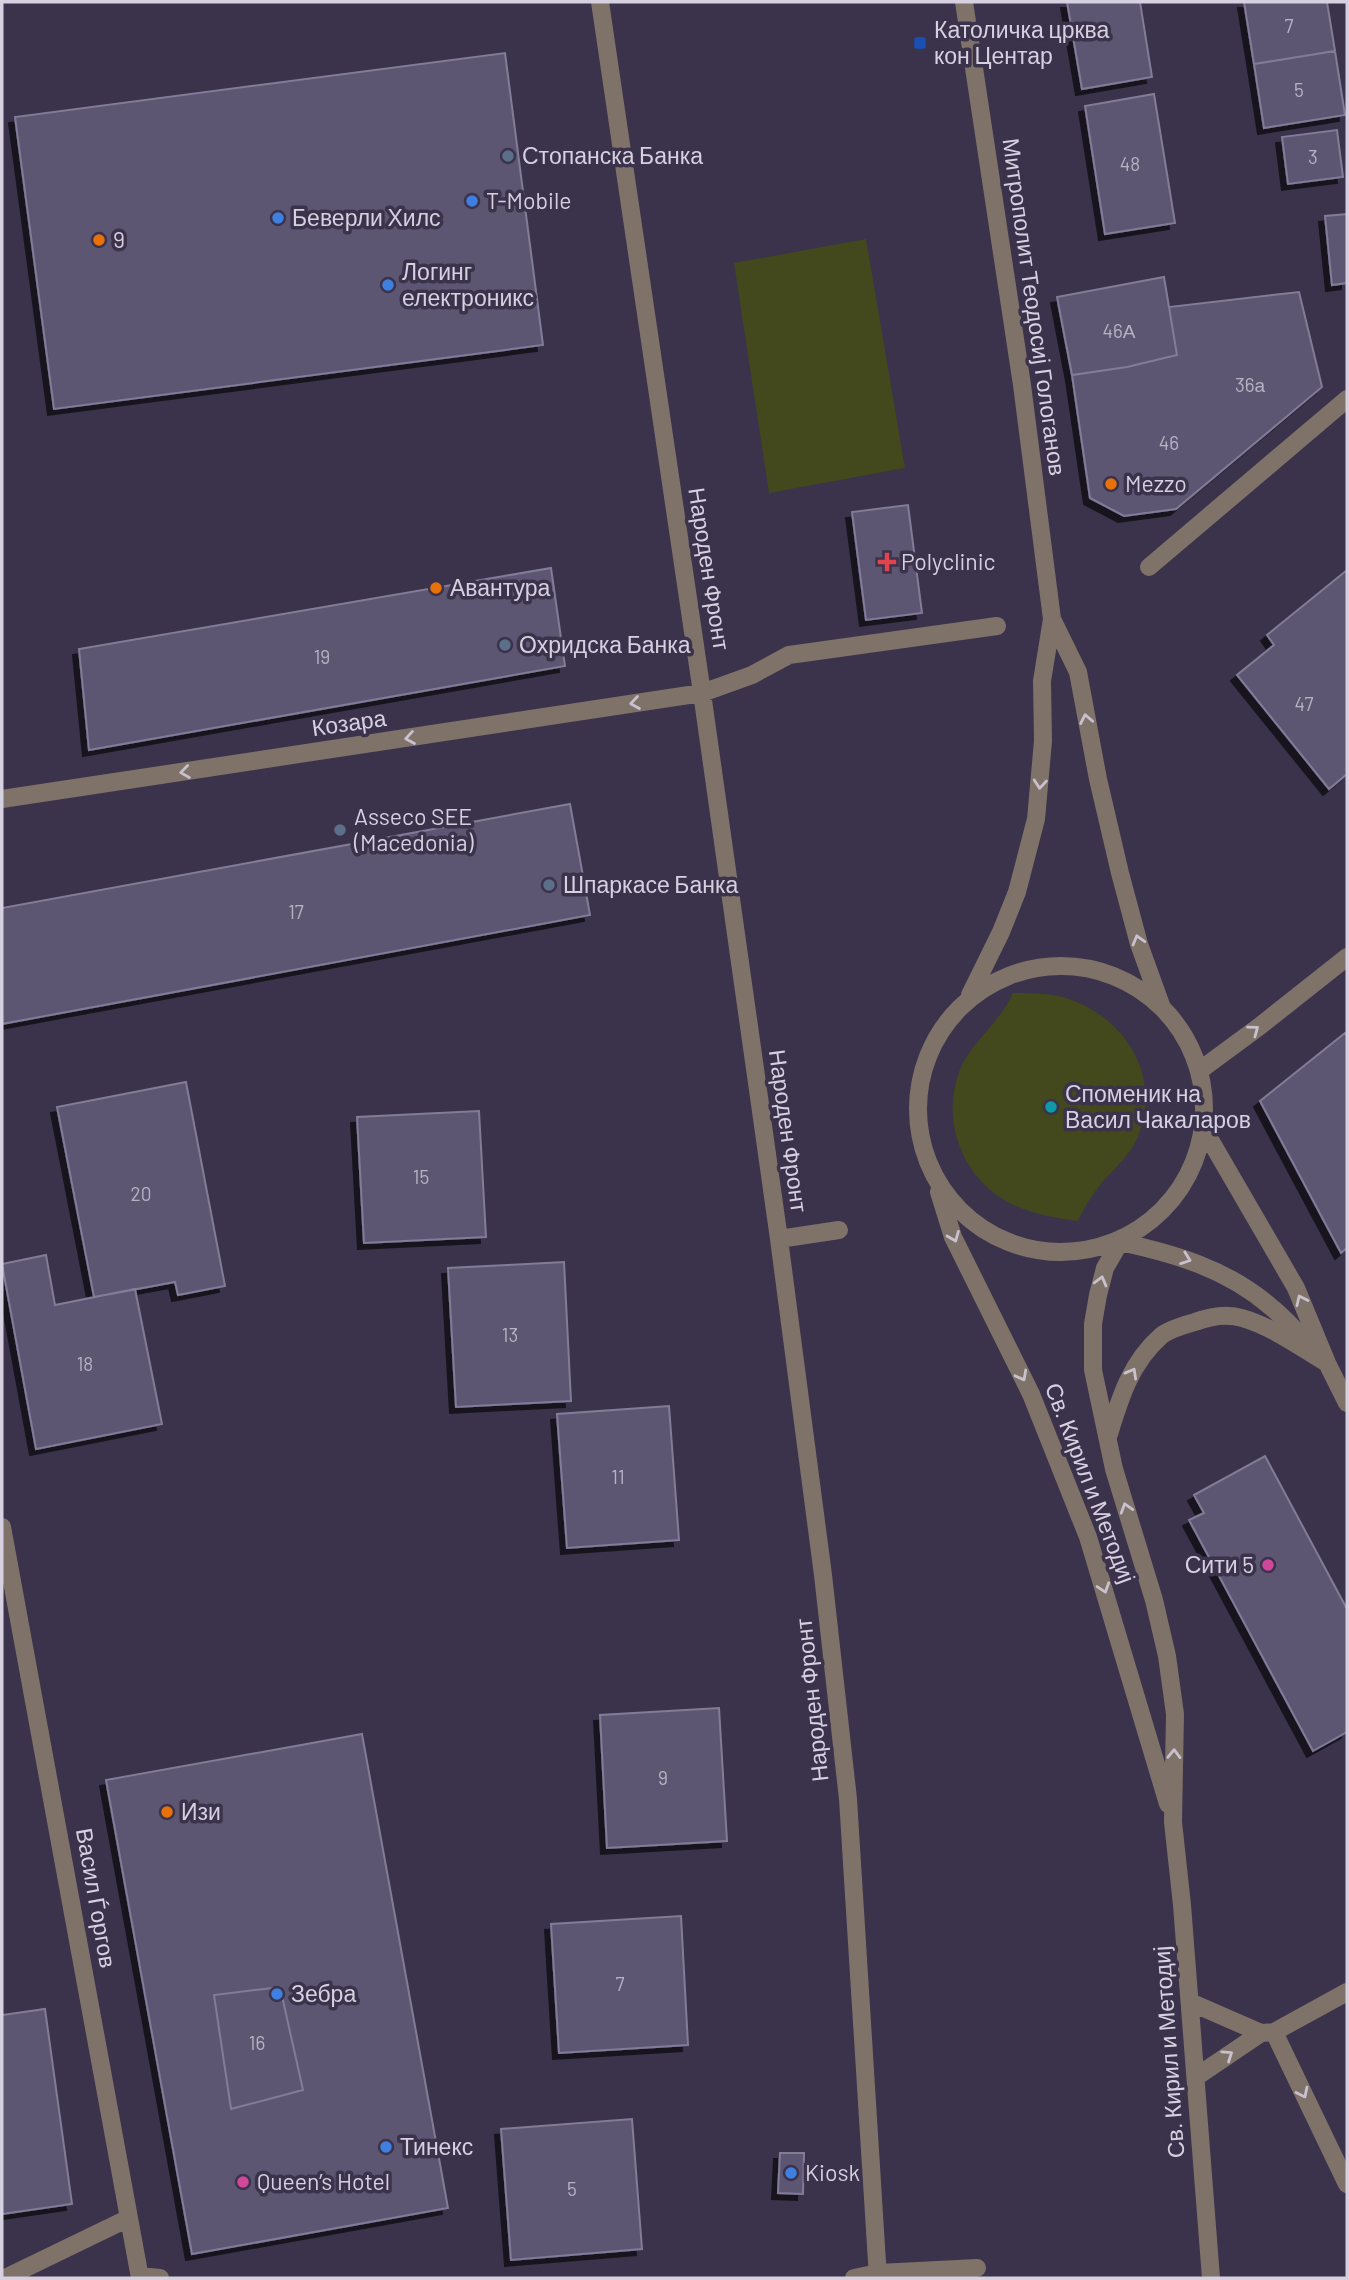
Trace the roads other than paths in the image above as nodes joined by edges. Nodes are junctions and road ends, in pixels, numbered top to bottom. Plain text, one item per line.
1 (600, 2) edge
2 (964, 2) edge
3 (1347, 399) edge
4 (1149, 567) dead end
5 (1052, 619) junction
6 (997, 626) dead end
7 (702, 693) junction
8 (2, 799) edge
9 (1347, 957) edge
10 (970, 995) junction
11 (1161, 1005) junction
12 (1199, 1071) junction
13 (1202, 1126) junction
14 (932, 1172) junction
15 (839, 1230) dead end
16 (779, 1238) junction
17 (1120, 1242) junction
18 (1327, 1363) junction
19 (1347, 1403) edge
20 (1108, 1437) junction
21 (2, 1527) edge
22 (1173, 1822) junction
23 (1347, 1992) edge
24 (1190, 2002) junction
25 (1267, 2032) junction
26 (1196, 2077) junction
27 (1347, 2184) edge
28 (129, 2218) junction
29 (977, 2268) dead end
30 (878, 2276) edge
31 (140, 2277) edge
32 (5, 2278) edge
33 (160, 2278) edge
34 (854, 2278) edge
35 (1211, 2278) edge

1 - 7 street, Народен Фронт
2 - 5 street, Митрополит Теодосиј Гологанов
3 - 4 street
5 -> 10 street, Митрополит Теодосиј Гологанов
11 -> 5 street, Митрополит Теодосиј Гологанов
6 - 7 street, Козара
7 -> 8 street, Козара
7 - 16 street, Народен Фронт
12 -> 9 street
10 - 11 street
10 - 14 street, Св. Кирил и Методиј
11 - 12 street
12 - 13 street
13 - 17 street
18 -> 13 street
14 - 17 street
14 -> 22 street, Св. Кирил и Методиј
15 - 16 street
16 - 30 street, Народен Фронт
17 -> 18 street
20 -> 17 street, Св. Кирил и Методиј
18 - 19 street
20 -> 18 street
22 -> 20 street, Св. Кирил и Методиј
21 - 28 street, Васил Ѓоргов
22 - 24 street, Св. Кирил и Методиј
23 - 25 street
24 - 25 street
24 - 26 street, Св. Кирил и Методиј
26 -> 25 street
25 -> 27 street
26 - 35 street, Св. Кирил и Методиј
28 - 31 street, Васил Ѓоргов
28 - 32 street
29 - 30 street
30 - 34 street
31 - 33 street

